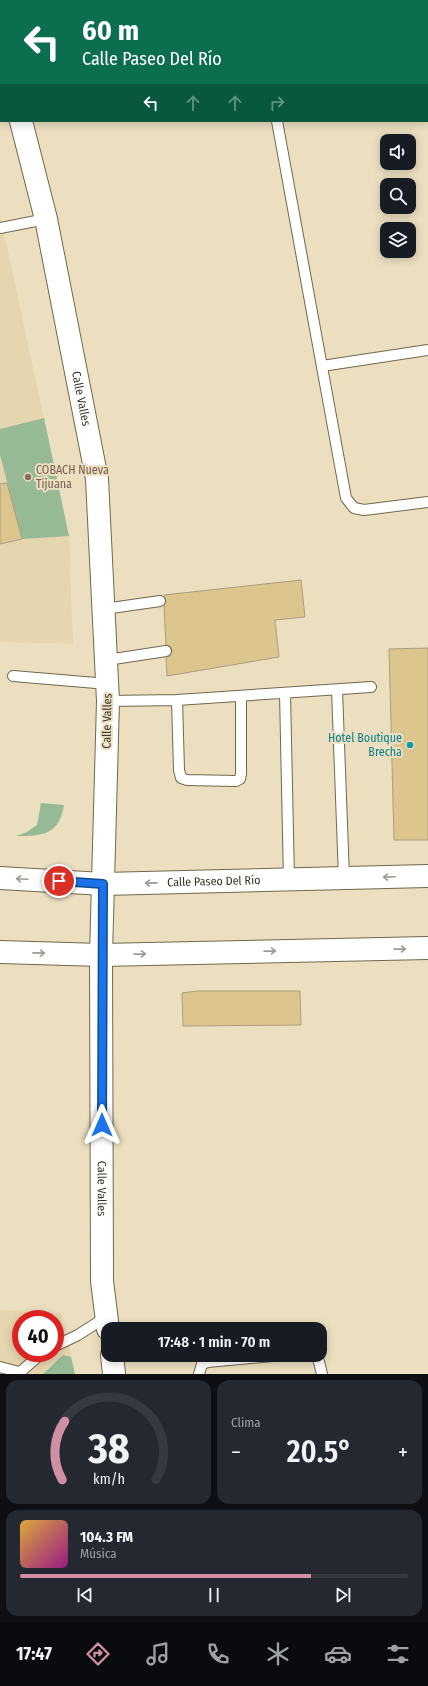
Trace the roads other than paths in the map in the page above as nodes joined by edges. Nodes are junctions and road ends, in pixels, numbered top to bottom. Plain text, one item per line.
1 (21, 122) edge
2 (278, 122) edge
3 (46, 219) junction
4 (0, 228) edge
5 (428, 350) edge
6 (322, 366) junction
7 (428, 502) edge
8 (160, 601) dead end
9 (104, 609) junction
10 (166, 651) dead end
11 (107, 660) junction
12 (13, 676) dead end
13 (371, 687) dead end
14 (337, 690) junction
15 (108, 692) junction
16 (284, 693) junction
17 (241, 696) junction
18 (177, 700) junction
19 (428, 876) edge
20 (0, 878) edge
21 (344, 878) junction
22 (289, 880) junction
23 (103, 884) junction
24 (428, 948) edge
25 (0, 952) edge
26 (101, 955) junction
27 (107, 1322) edge
28 (101, 1325) edge
29 (64, 1342) edge
30 (31, 1362) edge
31 (113, 1362) edge
32 (208, 1362) edge
33 (319, 1362) edge
34 (0, 1367) edge
35 (18, 1373) edge
36 (114, 1374) edge
37 (199, 1374) edge
38 (322, 1374) edge

1 - 3 street, Calle Valles
2 - 6 lane
3 - 4 lane
3 - 9 street, Calle Valles
5 - 6 lane
6 - 7 lane
8 - 9 lane
9 - 11 street, Calle Valles
10 - 11 lane
11 - 15 street, Calle Valles
12 - 15 lane
13 - 14 lane
14 - 16 lane
14 - 21 lane
15 - 18 lane
15 - 23 street, Calle Valles
16 - 17 lane
16 - 22 lane
17 - 18 lane
17 - 18 lane
19 -> 21 street, Calle Paseo Del Río
23 -> 20 street, Calle Paseo Del Río
21 - 22 street, Calle Paseo Del Río
22 -> 23 street, Calle Paseo Del Río
23 - 26 street, Calle Valles
26 -> 24 street
25 -> 26 street
26 - 27 street, Calle Valles
28 - 29 lane
30 - 35 lane
31 - 36 street
32 - 37 lane
33 - 38 lane
34 - 35 lane

